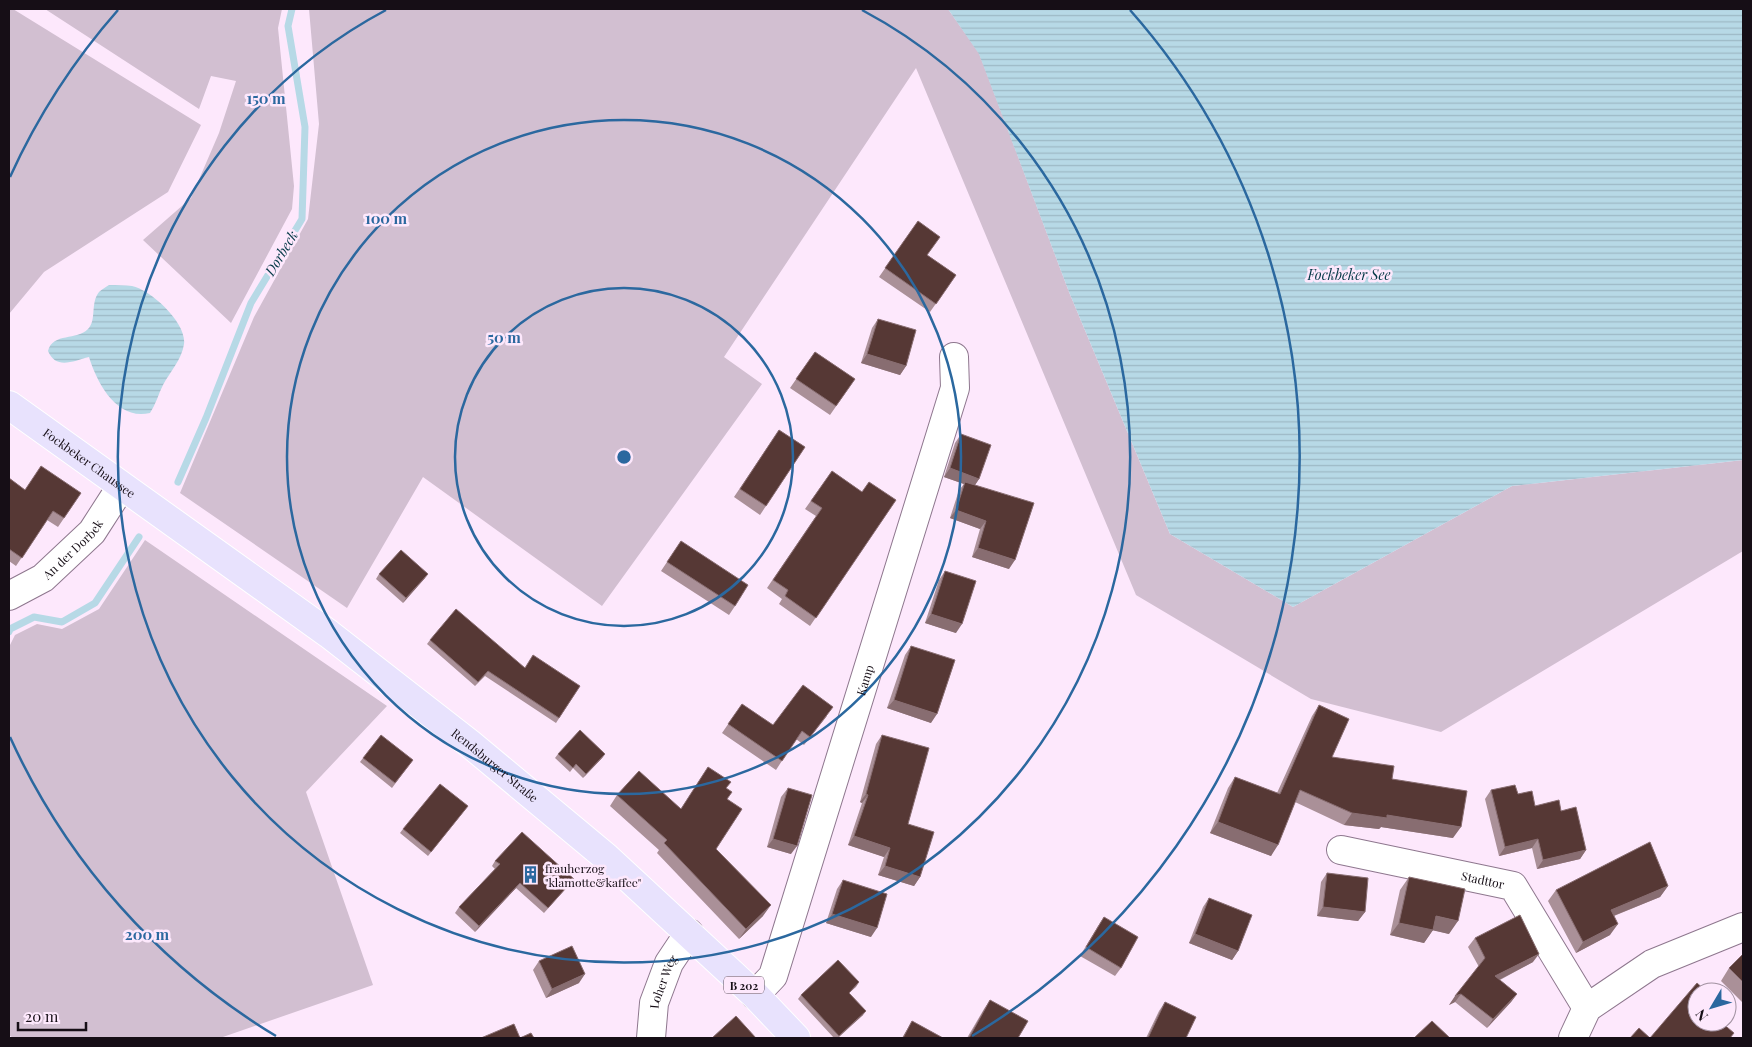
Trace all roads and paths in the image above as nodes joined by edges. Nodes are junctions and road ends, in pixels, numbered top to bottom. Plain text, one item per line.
1 (954, 357) dead end
2 (9, 405) edge
3 (121, 486) junction
4 (169, 521) joint
5 (9, 596) edge
6 (1341, 850) dead end
7 (1743, 927) edge
8 (690, 933) junction
9 (755, 995) junction
10 (1587, 1008) junction
11 (650, 1038) edge
12 (796, 1038) edge
13 (1574, 1038) edge

1 - 9 street, Kamp
2 - 3 main road, Fockbeker Chaussee
3 - 4 main road, Fockbeker Chaussee
3 - 5 street, An der Dorbek
4 - 8 main road, Rendsburger Straße
6 - 10 street, Stadttor
7 - 10 street
8 - 9 main road, Rendsburger Straße / B 202
8 - 11 street, Loher Weg
9 - 12 main road, Rendsburger Straße / B 202
10 - 13 street

